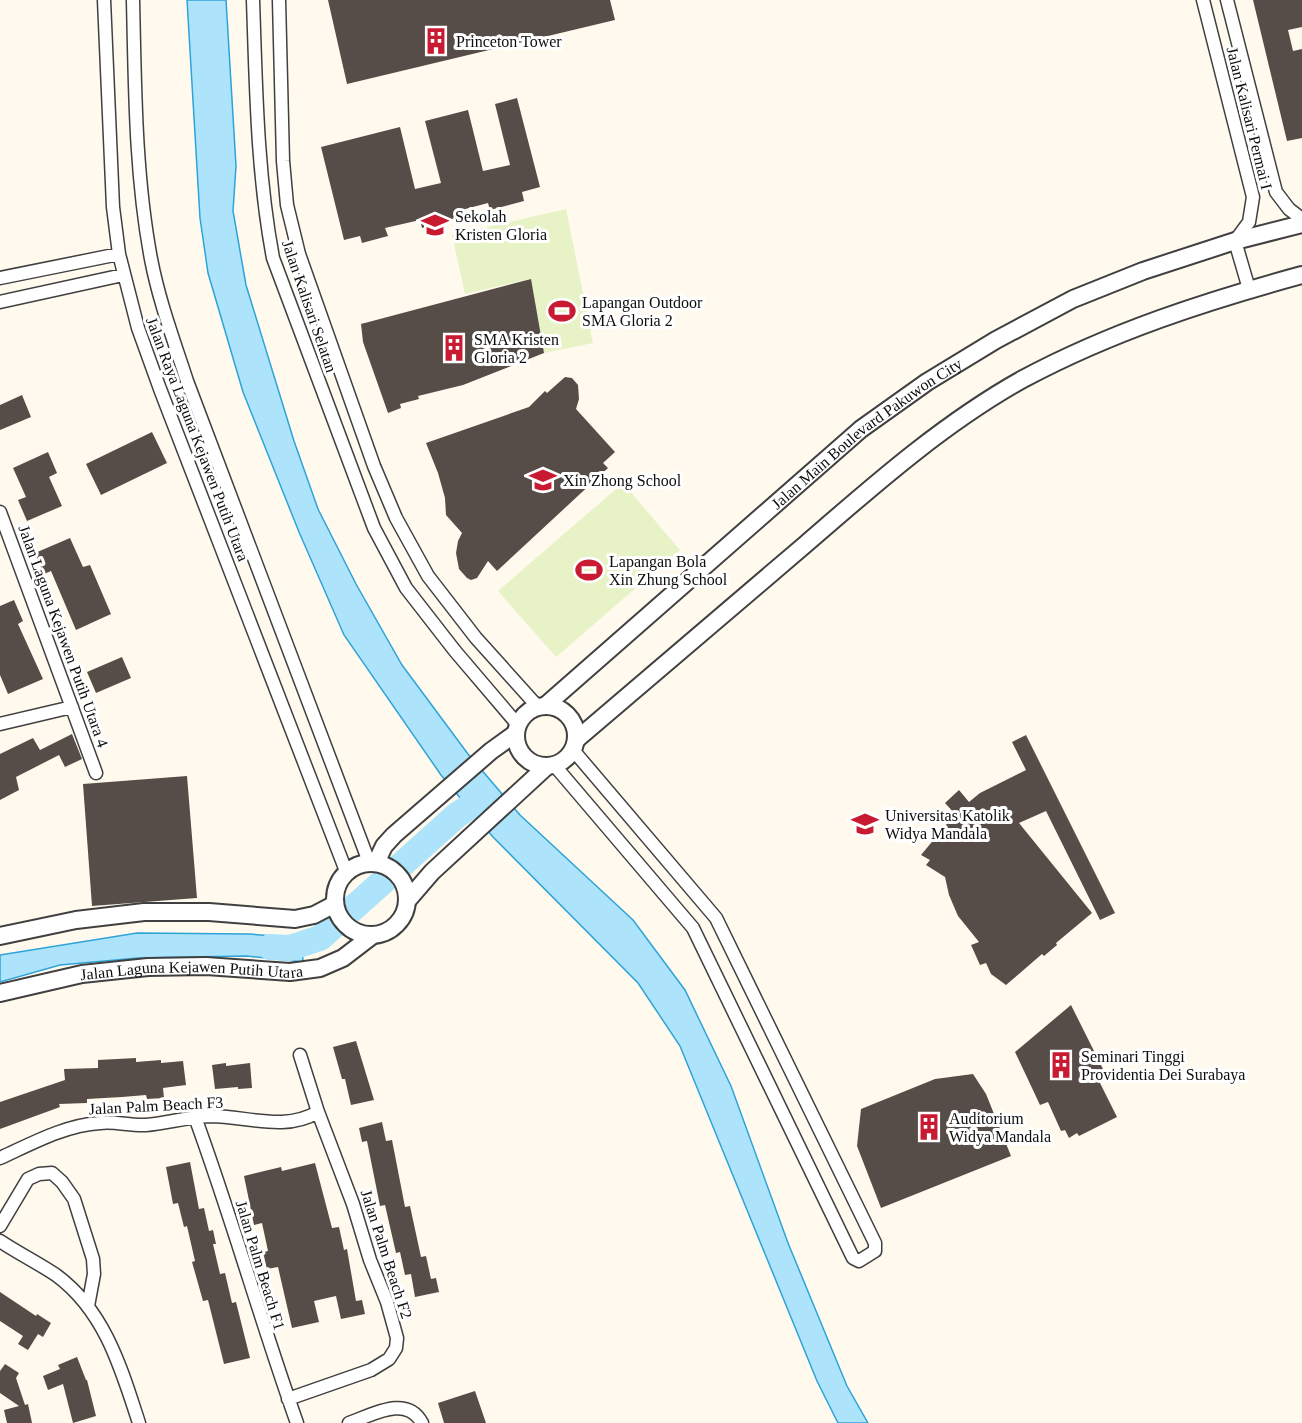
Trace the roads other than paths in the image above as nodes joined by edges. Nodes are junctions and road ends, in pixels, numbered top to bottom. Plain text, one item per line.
1 (104, 0) edge
2 (133, 0) edge
3 (253, 0) edge
4 (279, 0) edge
5 (1203, 0) edge
6 (1227, 0) edge
7 (1276, 192) junction
8 (1254, 197) junction
9 (1302, 219) edge
10 (1302, 224) edge
11 (1234, 241) junction
12 (119, 254) junction
13 (123, 275) junction
14 (1302, 275) edge
15 (0, 278) edge
16 (1249, 289) junction
17 (0, 302) edge
18 (374, 466) junction
19 (354, 474) junction
20 (0, 512) edge
21 (542, 706) junction
22 (72, 707) junction
23 (0, 724) edge
24 (517, 729) junction
25 (575, 745) junction
26 (550, 766) junction
27 (96, 773) dead end
28 (373, 863) junction
29 (346, 871) junction
30 (408, 901) junction
31 (335, 904) junction
32 (373, 935) junction
33 (0, 936) edge
34 (0, 993) edge
35 (761, 1012) junction
36 (741, 1023) junction
37 (300, 1055) dead end
38 (318, 1112) junction
39 (195, 1117) junction
40 (0, 1158) edge
41 (0, 1226) edge
42 (0, 1241) edge
43 (88, 1306) junction
44 (288, 1399) junction
45 (293, 1422) edge
46 (139, 1423) edge
47 (349, 1423) edge
48 (422, 1423) edge

1 - 12 street, Jalan Raya Laguna Kejawen Putih Utara
2 - 28 street, Jalan Raya Laguna Kejawen Putih Utara
3 - 19 street, Jalan Kalisari Selatan
4 - 18 street, Jalan Kalisari Selatan
5 - 8 street, Jalan Kalisari Permai I
6 - 7 street, Jalan Kalisari Permai I
7 - 8 street
7 - 9 street, Jalan Kalisari Permai I
8 - 11 street, Jalan Kalisari Permai I
10 - 11 street, Jalan Main Boulevard Pakuwon City
11 - 16 street
11 - 21 street, Jalan Main Boulevard Pakuwon City
12 - 13 street, Jalan Raya Laguna Kejawen Putih Utara
12 - 15 street
13 - 17 street
13 - 29 street, Jalan Raya Laguna Kejawen Putih Utara
14 - 16 street
16 - 25 street
18 - 19 street
18 - 21 street, Jalan Kalisari Selatan
19 - 24 street, Jalan Kalisari Selatan
20 - 22 street, Jalan Laguna Kejawen Putih Utara 4
21 - 24 street
21 - 25 street
22 - 23 street
22 - 27 street, Jalan Laguna Kejawen Putih Utara 4
24 - 26 street
24 - 28 street
25 - 26 street
25 - 35 street
26 - 30 street
26 - 36 street
28 - 29 street
28 - 30 street
29 - 31 street
30 - 32 street
31 - 32 street
31 - 33 street
32 - 34 street, Jalan Laguna Kejawen Putih Utara
35 - 36 street
35 - 36 street
37 - 38 street, Jalan Palm Beach F2
38 - 39 street, Jalan Palm Beach F3
38 - 44 street, Jalan Palm Beach F2
39 - 40 street, Jalan Palm Beach F3
39 - 44 street, Jalan Palm Beach F1
41 - 43 street
42 - 43 street
43 - 46 street
44 - 45 street, Jalan Palm Beach F1
47 - 48 street

